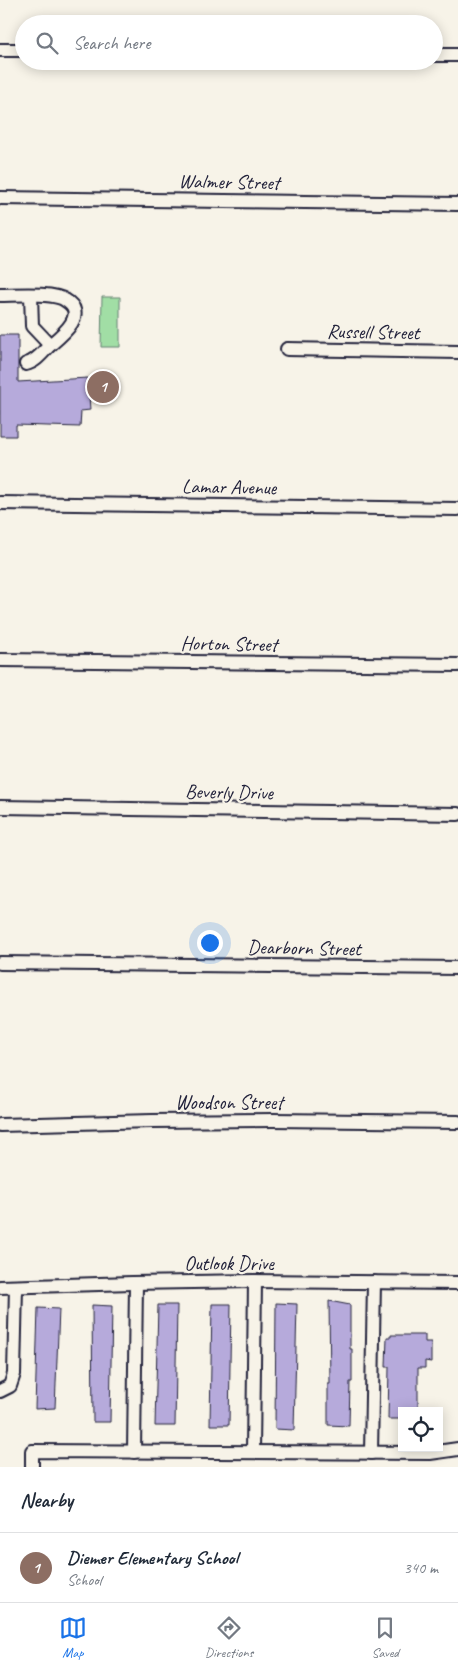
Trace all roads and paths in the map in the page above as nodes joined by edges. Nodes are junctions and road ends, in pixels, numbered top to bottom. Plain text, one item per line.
1 (0, 50) edge
2 (15, 50) edge
3 (443, 55) edge
4 (458, 55) edge
5 (0, 198) edge
6 (458, 204) edge
7 (0, 295) edge
8 (31, 295) junction
9 (50, 345) junction
10 (287, 349) dead end
11 (458, 352) edge
12 (26, 364) dead end
13 (0, 503) edge
14 (458, 509) edge
15 (0, 660) edge
16 (458, 665) edge
17 (0, 807) edge
18 (458, 814) edge
19 (0, 963) edge
20 (458, 968) edge
21 (458, 1122) edge
22 (0, 1126) edge
23 (255, 1281) junction
24 (374, 1282) junction
25 (136, 1283) junction
26 (458, 1283) edge
27 (16, 1287) junction
28 (0, 1288) edge
29 (0, 1392) edge
30 (458, 1449) edge
31 (134, 1452) junction
32 (253, 1452) junction
33 (371, 1453) junction
34 (32, 1467) edge

1 - 2 street
3 - 4 street
5 - 6 street, Walmer Street
7 - 8 street
8 - 9 street
8 - 9 street
9 - 12 street
10 - 11 street, Russell Street
13 - 14 street, Lamar Avenue
15 - 16 street, Horton Street
17 - 18 street, Beverly Drive
19 - 20 street, Dearborn Street
21 - 22 street, Woodson Street
23 - 24 street, Outlook Drive
23 - 25 street, Outlook Drive
23 - 32 street
24 - 26 street, Outlook Drive
24 - 33 street
25 - 27 street, Outlook Drive
25 - 31 street
27 - 28 street, Outlook Drive
27 - 29 street
30 - 33 street
31 - 32 street
31 - 34 street
32 - 33 street

